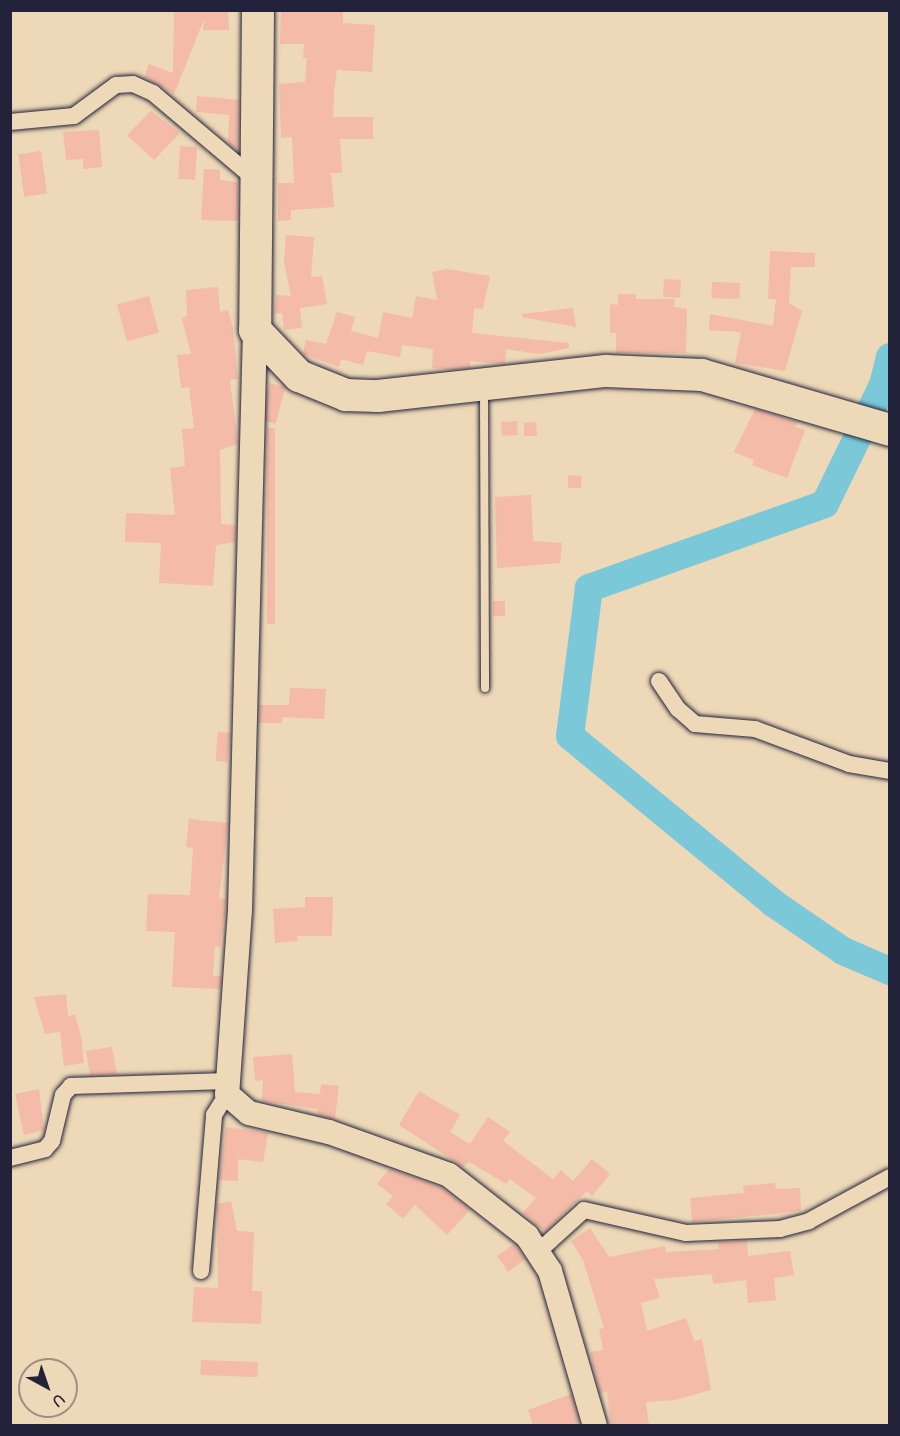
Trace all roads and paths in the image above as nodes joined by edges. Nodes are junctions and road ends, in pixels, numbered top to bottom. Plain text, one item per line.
1 (258, 10) edge
2 (10, 122) edge
3 (256, 180) junction
4 (255, 330) junction
5 (484, 385) junction
6 (890, 430) edge
7 (659, 681) dead end
8 (485, 688) dead end
9 (890, 771) edge
10 (227, 1087) junction
11 (10, 1158) edge
12 (890, 1177) edge
13 (540, 1250) junction
14 (201, 1271) dead end
15 (595, 1425) edge

1 - 3 highway
2 - 3 street
3 - 4 highway
4 - 5 highway
4 - 10 street
5 - 6 highway
5 - 8 lane
7 - 9 street
10 - 11 street
10 - 13 street
10 - 14 street
12 - 13 street
13 - 15 street

